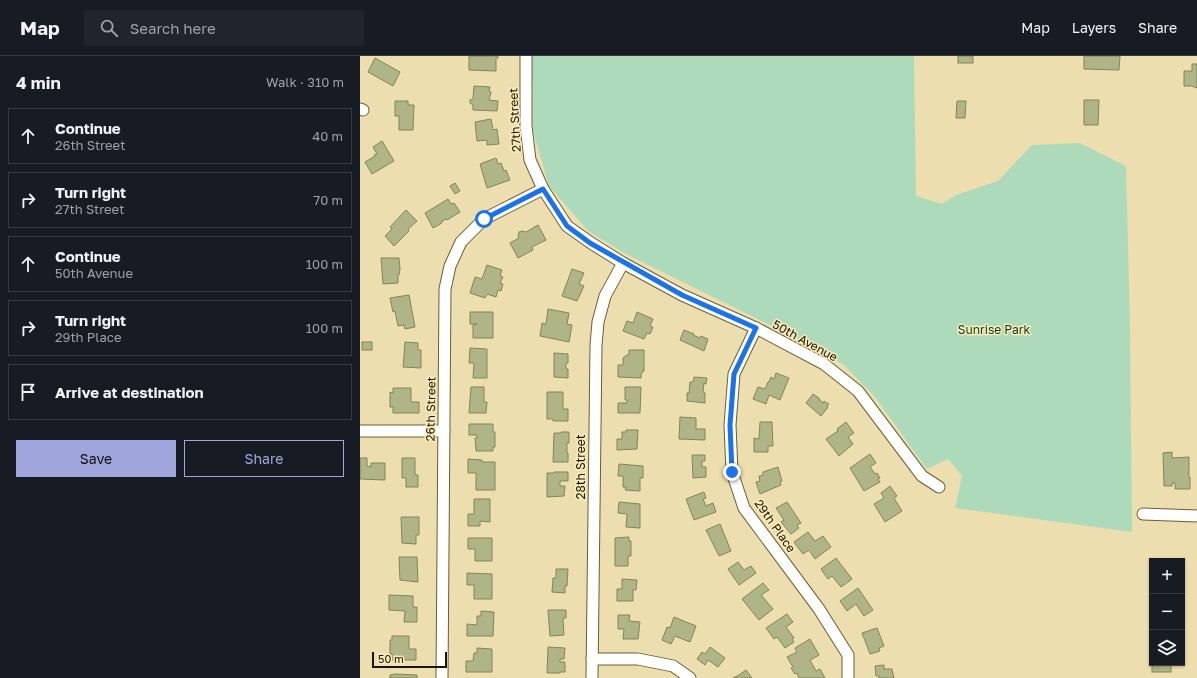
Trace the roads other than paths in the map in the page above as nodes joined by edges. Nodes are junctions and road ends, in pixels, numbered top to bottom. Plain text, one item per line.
1 (526, 56) edge
2 (543, 189) junction
3 (623, 263) junction
4 (756, 328) junction
5 (360, 431) edge
6 (444, 431) junction
7 (938, 487) dead end
8 (1143, 514) dead end
9 (1197, 516) edge
10 (592, 659) junction
11 (442, 678) edge
12 (592, 678) edge
13 (690, 678) edge
14 (848, 678) edge

1 - 2 street, 27th Street
2 - 3 street, 27th Street
2 - 6 street, 26th Street
3 - 4 street, 50th Avenue
3 - 10 street, 28th Street
4 - 7 street, 50th Avenue
4 - 14 street, 29th Place
5 - 6 street
6 - 11 street, 26th Street
8 - 9 street
10 - 12 street, 28th Street
10 - 13 street

